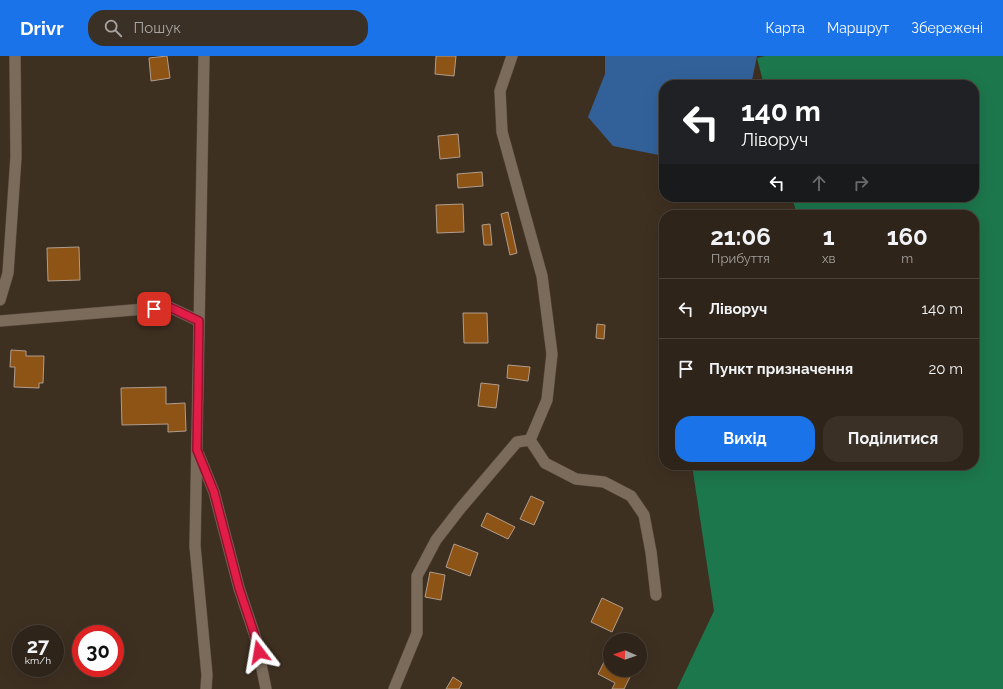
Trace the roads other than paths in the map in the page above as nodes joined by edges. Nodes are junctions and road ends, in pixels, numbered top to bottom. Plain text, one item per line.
1 (15, 56) edge
2 (204, 56) edge
3 (512, 56) edge
4 (0, 300) edge
5 (0, 321) edge
6 (199, 321) junction
7 (530, 440) junction
8 (197, 450) junction
9 (656, 595) dead end
10 (206, 689) edge
11 (266, 689) edge
12 (394, 689) edge

1 - 4 street
2 - 6 street
3 - 7 street
5 - 6 street
6 - 8 street
7 - 9 street
7 - 12 street
8 - 10 street
8 - 11 street

